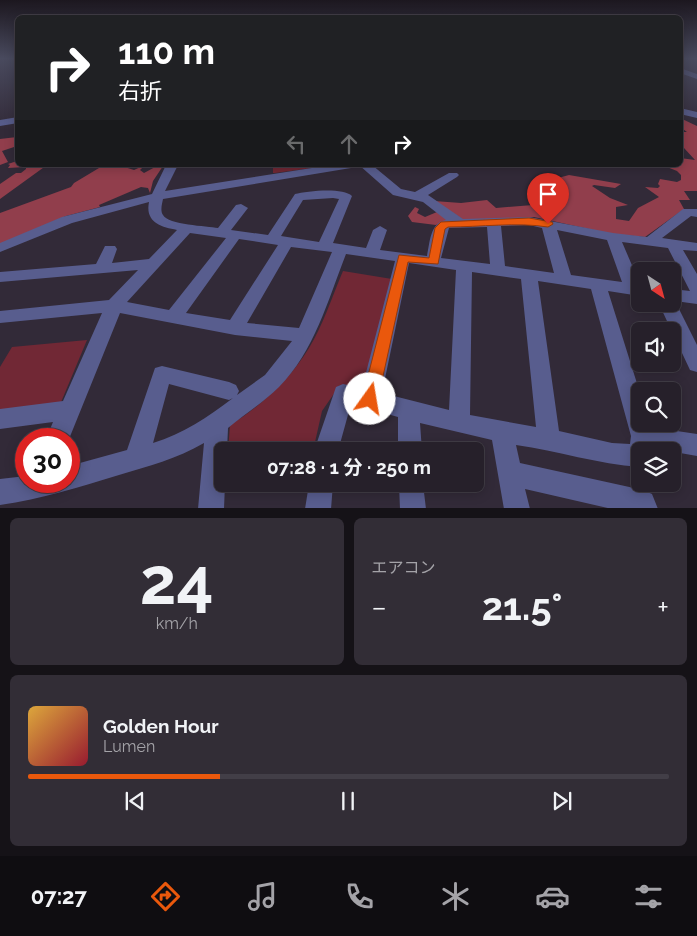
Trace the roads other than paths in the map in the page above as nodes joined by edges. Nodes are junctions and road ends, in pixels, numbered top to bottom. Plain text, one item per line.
1 (15, 120) edge
2 (0, 123) edge
3 (171, 167) edge
4 (324, 167) edge
5 (367, 167) edge
6 (269, 171) edge
7 (453, 175) dead end
8 (158, 195) junction
9 (416, 197) junction
10 (241, 208) dead end
11 (697, 213) edge
12 (459, 224) junction
13 (494, 224) junction
14 (548, 224) junction
15 (187, 228) junction
16 (380, 230) dead end
17 (228, 234) junction
18 (613, 237) junction
19 (280, 241) junction
20 (650, 241) junction
21 (673, 244) junction
22 (324, 247) junction
23 (697, 247) edge
24 (0, 248) edge
25 (110, 249) dead end
26 (341, 249) junction
27 (371, 253) junction
28 (403, 258) junction
29 (434, 262) junction
30 (154, 264) junction
31 (464, 266) junction
32 (101, 269) junction
33 (498, 271) junction
34 (529, 275) junction
35 (0, 277) edge
36 (631, 278) edge
37 (564, 280) junction
38 (598, 284) junction
39 (631, 289) edge
40 (697, 289) edge
41 (681, 296) edge
42 (697, 298) edge
43 (114, 306) junction
44 (672, 312) edge
45 (0, 317) edge
46 (173, 317) junction
47 (235, 328) junction
48 (305, 336) junction
49 (697, 364) edge
50 (228, 391) dead end
51 (370, 399) junction
52 (70, 410) junction
53 (409, 411) junction
54 (0, 419) edge
55 (217, 422) junction
56 (459, 422) junction
57 (62, 428) edge
58 (502, 432) junction
59 (549, 439) junction
60 (329, 442) edge
61 (410, 442) edge
62 (640, 442) edge
63 (697, 445) edge
64 (681, 446) edge
65 (631, 450) edge
66 (136, 459) junction
67 (510, 473) junction
68 (80, 475) edge
69 (15, 489) edge
70 (0, 492) edge
71 (320, 492) edge
72 (411, 492) edge
73 (211, 508) edge
74 (318, 508) edge
75 (412, 508) edge
76 (517, 508) edge
77 (645, 508) edge

1 - 2 street
3 - 8 street
4 - 6 street
5 - 9 street
6 - 8 street
7 - 9 street
8 - 15 street
8 - 24 street
9 - 12 street
10 - 17 street
11 - 20 street
12 - 13 street
12 - 29 street
13 - 14 street
13 - 33 street
14 - 18 street
14 - 37 street
15 - 17 street
15 - 30 street
16 - 27 street
17 - 19 street
17 - 46 street
18 - 20 street
18 - 36 street
19 - 22 street
19 - 22 street
19 - 47 street
20 - 21 street
21 - 23 street
21 - 40 street
22 - 26 street
25 - 32 street
26 - 27 street
26 - 48 street
27 - 28 street
28 - 29 street
28 - 51 street
29 - 31 street
30 - 32 street
30 - 43 street
31 - 33 street
31 - 56 street
32 - 35 street
33 - 34 street
34 - 37 street
34 - 59 street
37 - 38 street
38 - 39 street
38 - 62 street
41 - 42 street
43 - 45 street
43 - 46 street
43 - 52 street
44 - 49 street
46 - 47 street
47 - 48 street
48 - 55 street
50 - 66 street
51 - 53 street
51 - 60 street
52 - 54 street
52 - 57 street
53 - 56 street
53 - 61 street
55 - 66 street
55 - 73 street
56 - 58 street
58 - 59 street
58 - 67 street
59 - 65 street
63 - 64 street
66 - 68 street
67 - 76 street
67 - 77 street
69 - 70 street
71 - 74 street
72 - 75 street

